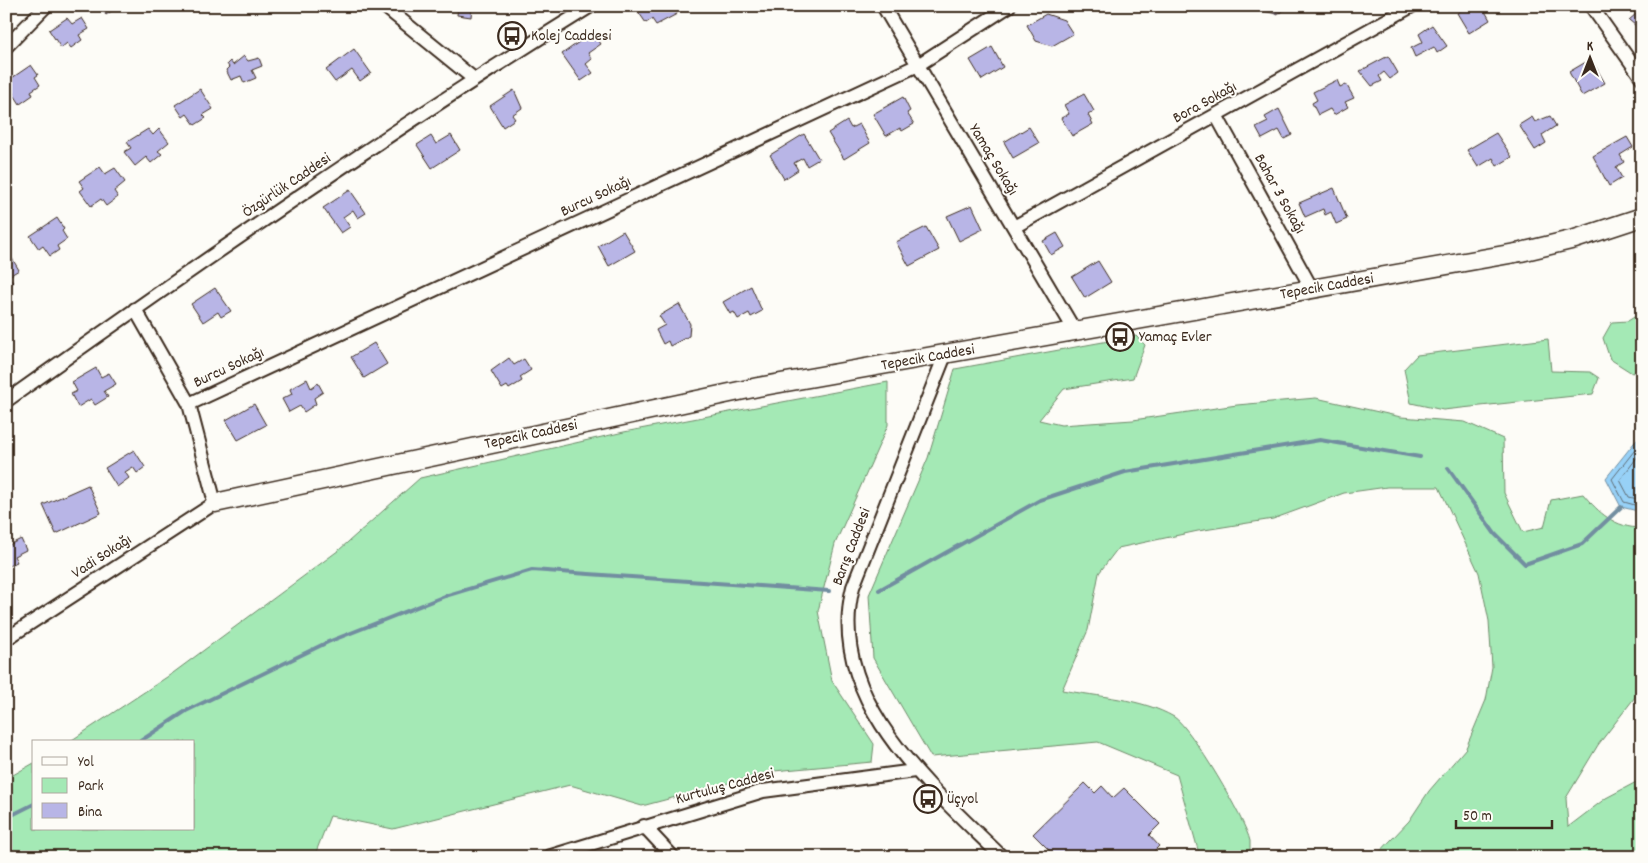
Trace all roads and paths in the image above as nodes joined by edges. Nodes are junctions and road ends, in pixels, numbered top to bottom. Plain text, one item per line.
1 (46, 6) edge
2 (384, 6) edge
3 (591, 6) edge
4 (883, 6) edge
5 (1009, 6) edge
6 (1412, 6) edge
7 (1591, 6) edge
8 (6, 47) edge
9 (918, 65) junction
10 (474, 78) junction
11 (1642, 78) edge
12 (1216, 115) junction
13 (1642, 217) edge
14 (1014, 227) junction
15 (1312, 289) junction
16 (135, 309) junction
17 (1074, 331) junction
18 (945, 355) junction
19 (6, 401) edge
20 (190, 404) junction
21 (215, 503) junction
22 (6, 638) edge
23 (915, 771) junction
24 (644, 826) junction
25 (548, 857) edge
26 (673, 857) edge
27 (1002, 857) edge

1 - 8 street
2 - 10 street
3 - 10 street, Özgürlük Caddesi
4 - 9 street, Yamaç Sokağı
5 - 9 street, Burcu Sokağı
6 - 12 street, Bora Sokağı
7 - 11 street
9 - 14 street, Yamaç Sokağı
9 - 20 street, Burcu Sokağı
10 - 16 street, Özgürlük Caddesi
12 - 14 street, Bora Sokağı
12 - 15 street, Bahar 3 Sokağı
13 - 15 street, Tepecik Caddesi
14 - 17 street, Yamaç Sokağı
15 - 17 street, Tepecik Caddesi
16 - 19 street, Özgürlük Caddesi
16 - 20 street
17 - 18 street, Tepecik Caddesi
18 - 21 street, Tepecik Caddesi
18 - 23 street, Barış Caddesi
20 - 21 street
21 - 22 street, Vadi Sokağı
23 - 24 street, Kurtuluş Caddesi
23 - 27 street, Barış Caddesi
24 - 25 street, Kurtuluş Caddesi
24 - 26 street

